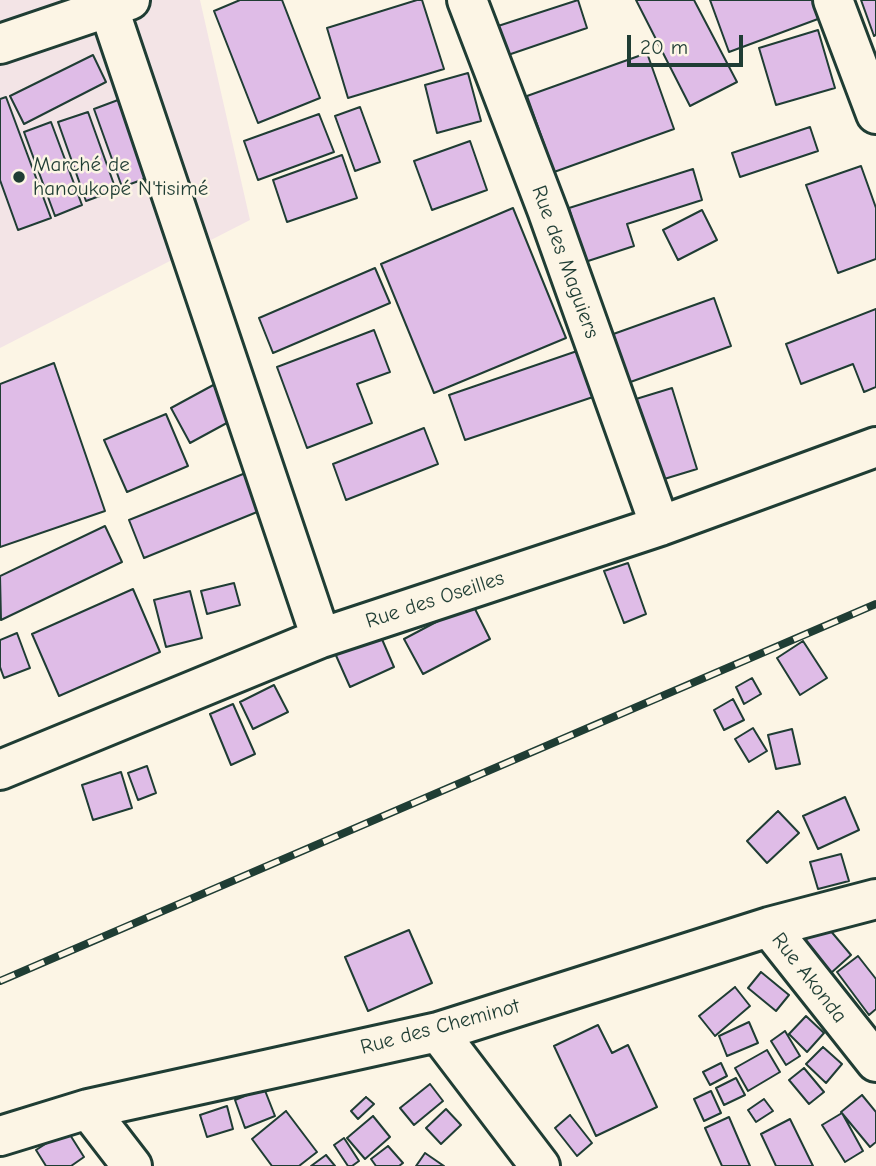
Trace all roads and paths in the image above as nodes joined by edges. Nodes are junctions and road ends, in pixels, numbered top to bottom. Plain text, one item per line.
1 (467, 0) edge
2 (832, 0) edge
3 (115, 3) edge
4 (0, 44) edge
5 (876, 114) edge
6 (876, 447) edge
7 (660, 526) junction
8 (321, 638) junction
9 (3, 757) edge
10 (876, 899) edge
11 (769, 927) junction
12 (438, 1032) junction
13 (876, 1062) edge
14 (88, 1109) junction
15 (0, 1136) edge
16 (132, 1166) edge
17 (540, 1166) edge

1 - 7 street, Rue des Maguiers
2 - 5 street
3 - 4 street
3 - 8 street
6 - 7 street, Rue des Oseilles
7 - 8 street, Rue des Oseilles
8 - 9 street, Rue des Oseilles
10 - 11 street, Rue des Cheminot
11 - 12 street, Rue des Cheminot
11 - 13 street, Rue Akonda
12 - 14 street, Rue des Cheminot
12 - 17 street
14 - 15 street, Rue des Cheminot
14 - 16 street

